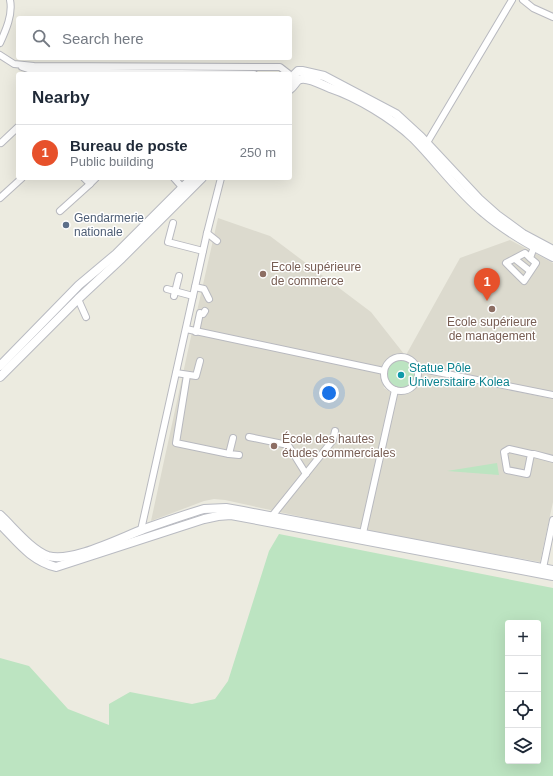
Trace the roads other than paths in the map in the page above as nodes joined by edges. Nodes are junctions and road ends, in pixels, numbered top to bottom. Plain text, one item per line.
1 (10, 0) edge
2 (512, 0) edge
3 (523, 0) edge
4 (553, 16) edge
5 (0, 43) edge
6 (0, 55) edge
7 (34, 68) junction
8 (181, 72) edge
9 (286, 72) edge
10 (292, 77) edge
11 (16, 129) edge
12 (1, 143) edge
13 (425, 146) junction
14 (20, 180) edge
15 (86, 180) edge
16 (94, 180) edge
17 (176, 180) edge
18 (190, 180) edge
19 (200, 180) edge
20 (220, 180) edge
21 (90, 184) junction
22 (182, 187) junction
23 (0, 198) edge
24 (60, 211) dead end
25 (173, 222) dead end
26 (207, 233) junction
27 (216, 241) dead end
28 (534, 247) junction
29 (553, 250) edge
30 (203, 251) junction
31 (553, 256) edge
32 (530, 258) junction
33 (515, 259) junction
34 (530, 271) junction
35 (178, 276) dead end
36 (195, 287) junction
37 (167, 289) dead end
38 (175, 294) junction
39 (193, 296) junction
40 (78, 299) junction
41 (209, 299) dead end
42 (205, 311) dead end
43 (86, 317) dead end
44 (186, 330) junction
45 (196, 332) junction
46 (200, 362) dead end
47 (0, 366) edge
48 (417, 368) junction
49 (384, 372) junction
50 (176, 373) junction
51 (187, 375) junction
52 (0, 377) edge
53 (395, 390) junction
54 (553, 395) edge
55 (335, 431) dead end
56 (249, 437) dead end
57 (233, 438) dead end
58 (229, 454) junction
59 (531, 454) junction
60 (239, 455) dead end
61 (553, 459) edge
62 (306, 474) junction
63 (0, 514) edge
64 (272, 516) junction
65 (553, 520) edge
66 (0, 524) edge
67 (141, 530) junction
68 (363, 533) junction
69 (543, 568) junction
70 (552, 573) edge

1 - 5 street
2 - 13 street
3 - 4 street
6 - 7 street
7 - 8 street
7 - 9 street
10 - 13 main road
11 - 12 street
13 - 28 main road
13 - 29 main road
14 - 23 street
15 - 21 street
16 - 21 street
17 - 22 street
18 - 22 main road
19 - 40 main road
20 - 26 street
21 - 24 street
22 - 47 main road
25 - 30 street
26 - 27 street
26 - 30 street
28 - 31 main road
28 - 32 street
30 - 36 street
32 - 33 street
32 - 34 street
33 - 34 street
33 - 34 street
35 - 38 street
36 - 39 street
36 - 41 street
37 - 38 street
38 - 39 street
39 - 44 street
40 - 43 street
40 - 52 main road
42 - 45 street
44 - 45 street
44 - 50 street
45 - 49 street
46 - 51 street
48 - 49 street
48 - 53 street
48 - 54 street
49 - 53 street
50 - 51 street
50 - 67 street
51 - 58 street
53 - 68 street
55 - 62 street
56 - 62 street
57 - 58 street
58 - 60 street
59 - 59 street
59 - 61 street
62 - 64 street
63 - 67 main road
64 - 67 main road
64 - 68 main road
65 - 69 street
66 - 70 main road
68 - 69 main road
69 - 70 main road

